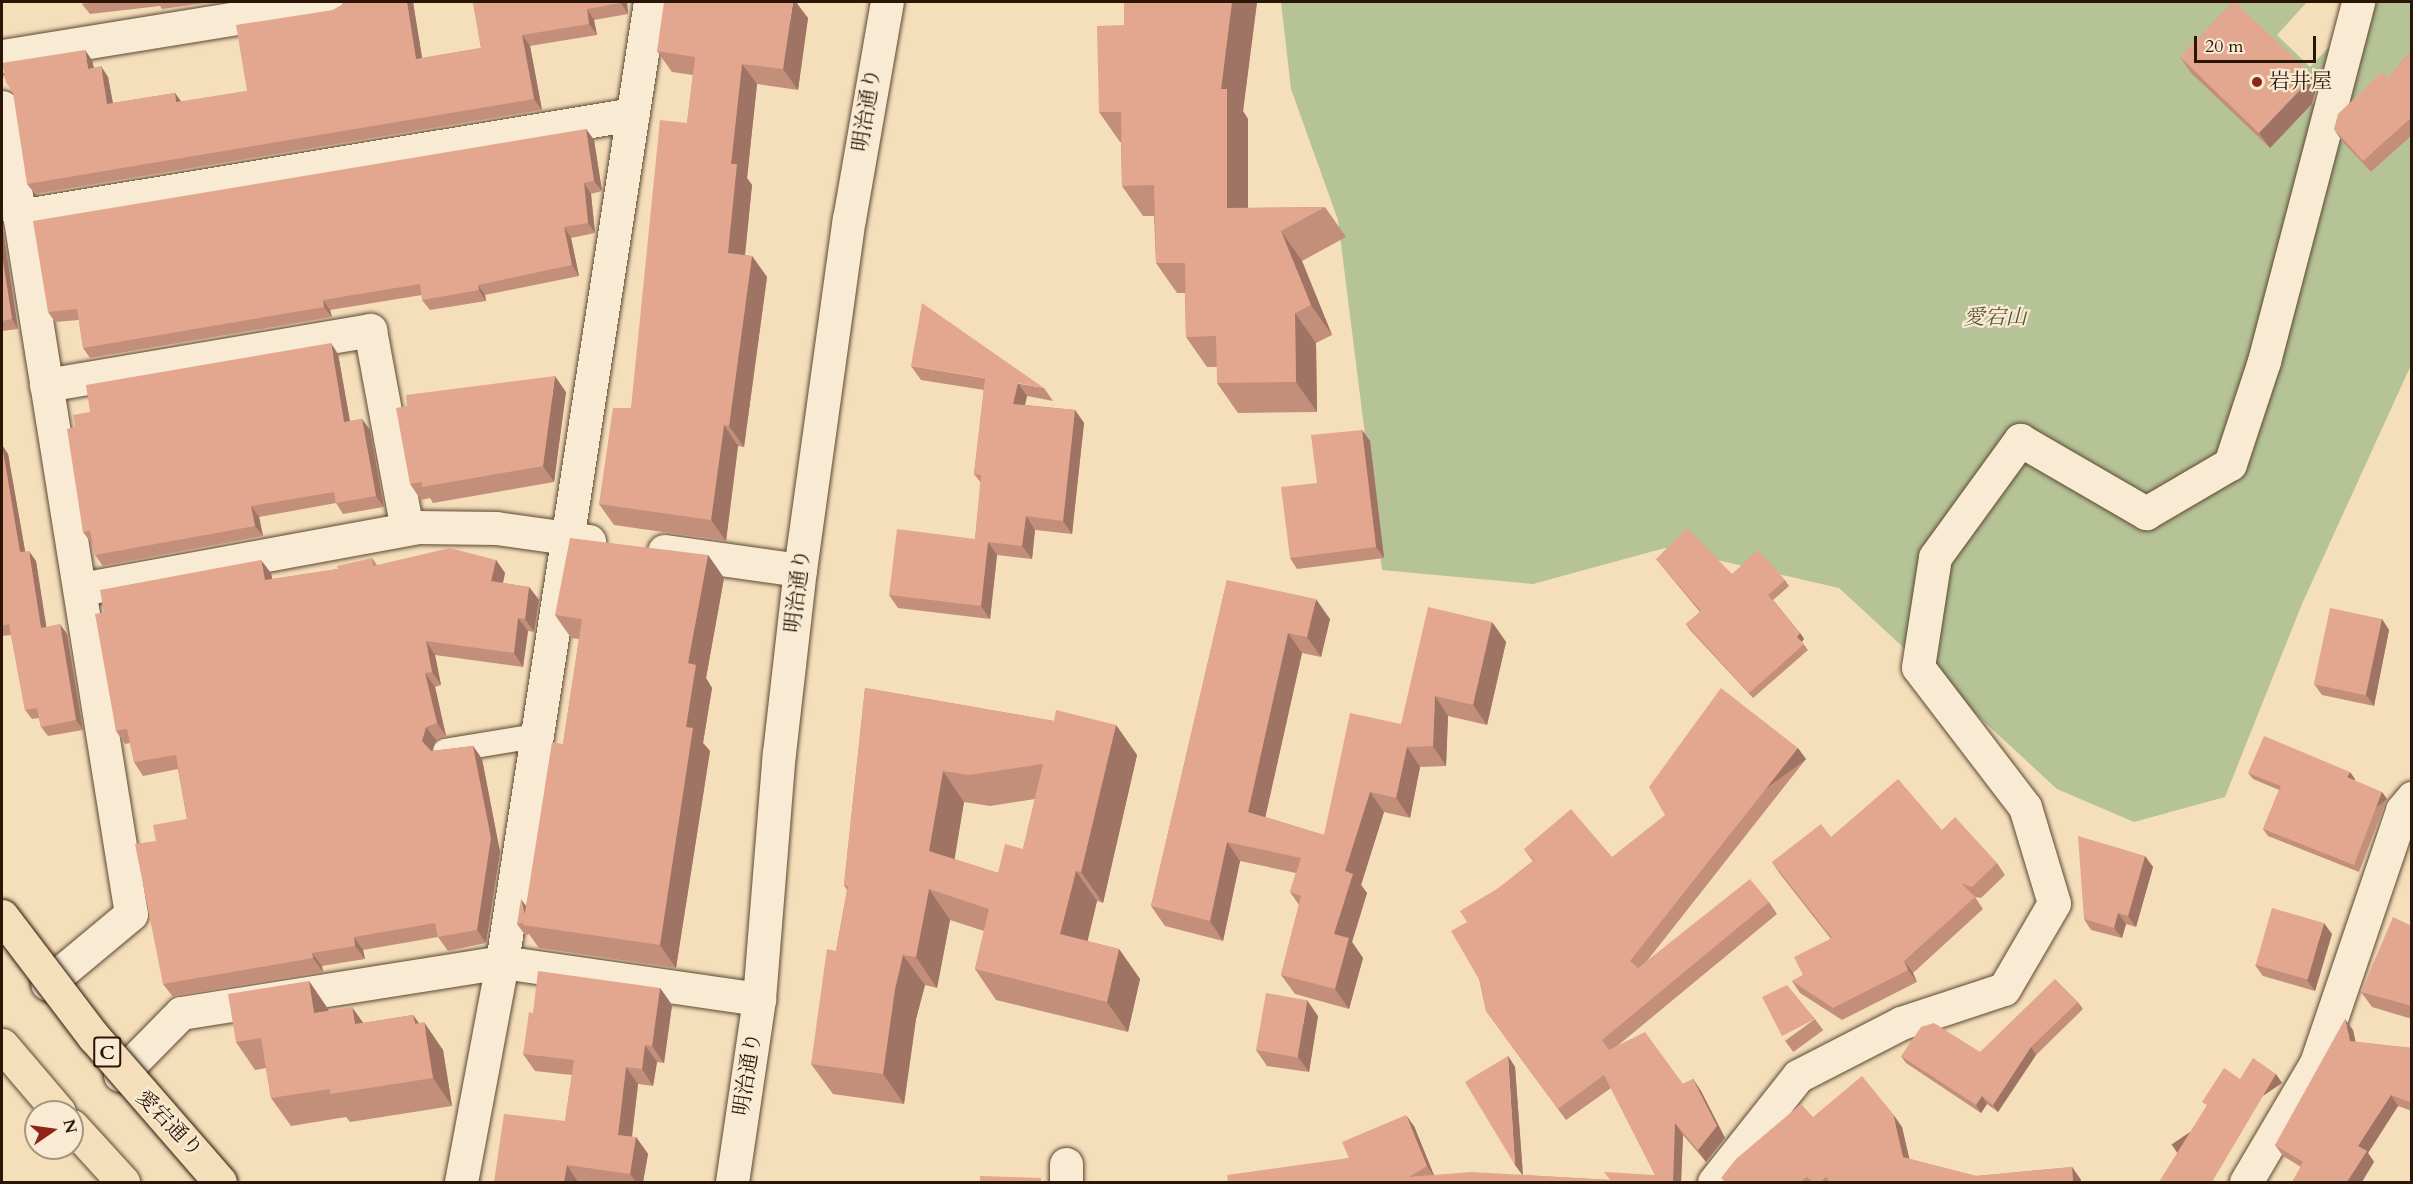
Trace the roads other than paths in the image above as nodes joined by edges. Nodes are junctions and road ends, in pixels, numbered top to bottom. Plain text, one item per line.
1 (337, 2) edge
2 (650, 2) edge
3 (887, 2) edge
4 (2358, 2) edge
5 (2, 56) edge
6 (2, 107) edge
7 (633, 114) junction
8 (20, 216) junction
9 (46, 385) junction
10 (407, 529) junction
11 (566, 538) junction
12 (800, 570) junction
13 (81, 589) junction
14 (536, 736) junction
15 (445, 751) edge
16 (2412, 798) edge
17 (2, 916) edge
18 (2, 923) edge
19 (502, 962) junction
20 (46, 984) junction
21 (759, 999) junction
22 (2, 1045) edge
23 (2, 1052) edge
24 (120, 1075) junction
25 (43, 1100) edge
26 (49, 1100) edge
27 (84, 1139) edge
28 (84, 1148) edge
29 (117, 1182) edge
30 (123, 1182) edge
31 (220, 1182) edge
32 (228, 1182) edge
33 (462, 1182) edge
34 (732, 1182) edge
35 (1714, 1182) edge
36 (2247, 1182) edge

1 - 5 street
2 - 7 street
3 - 12 street, 明治通り
4 - 35 street
6 - 8 street
7 - 8 street
7 - 11 street
8 - 9 street
9 - 10 street
9 - 13 street
10 - 11 street
10 - 13 street
11 - 12 street
11 - 14 street
12 - 21 street, 明治通り
13 - 20 street
14 - 15 lane
14 - 19 street
16 - 36 street
17 - 31 highway, C, bridge
18 - 20 street, 愛宕通り
19 - 21 street
19 - 24 street
19 - 33 street
20 - 24 street, 愛宕通り
21 - 34 street, 明治通り
22 - 26 highway
23 - 25 street
24 - 32 street, 愛宕通り
27 - 30 highway
28 - 29 street

